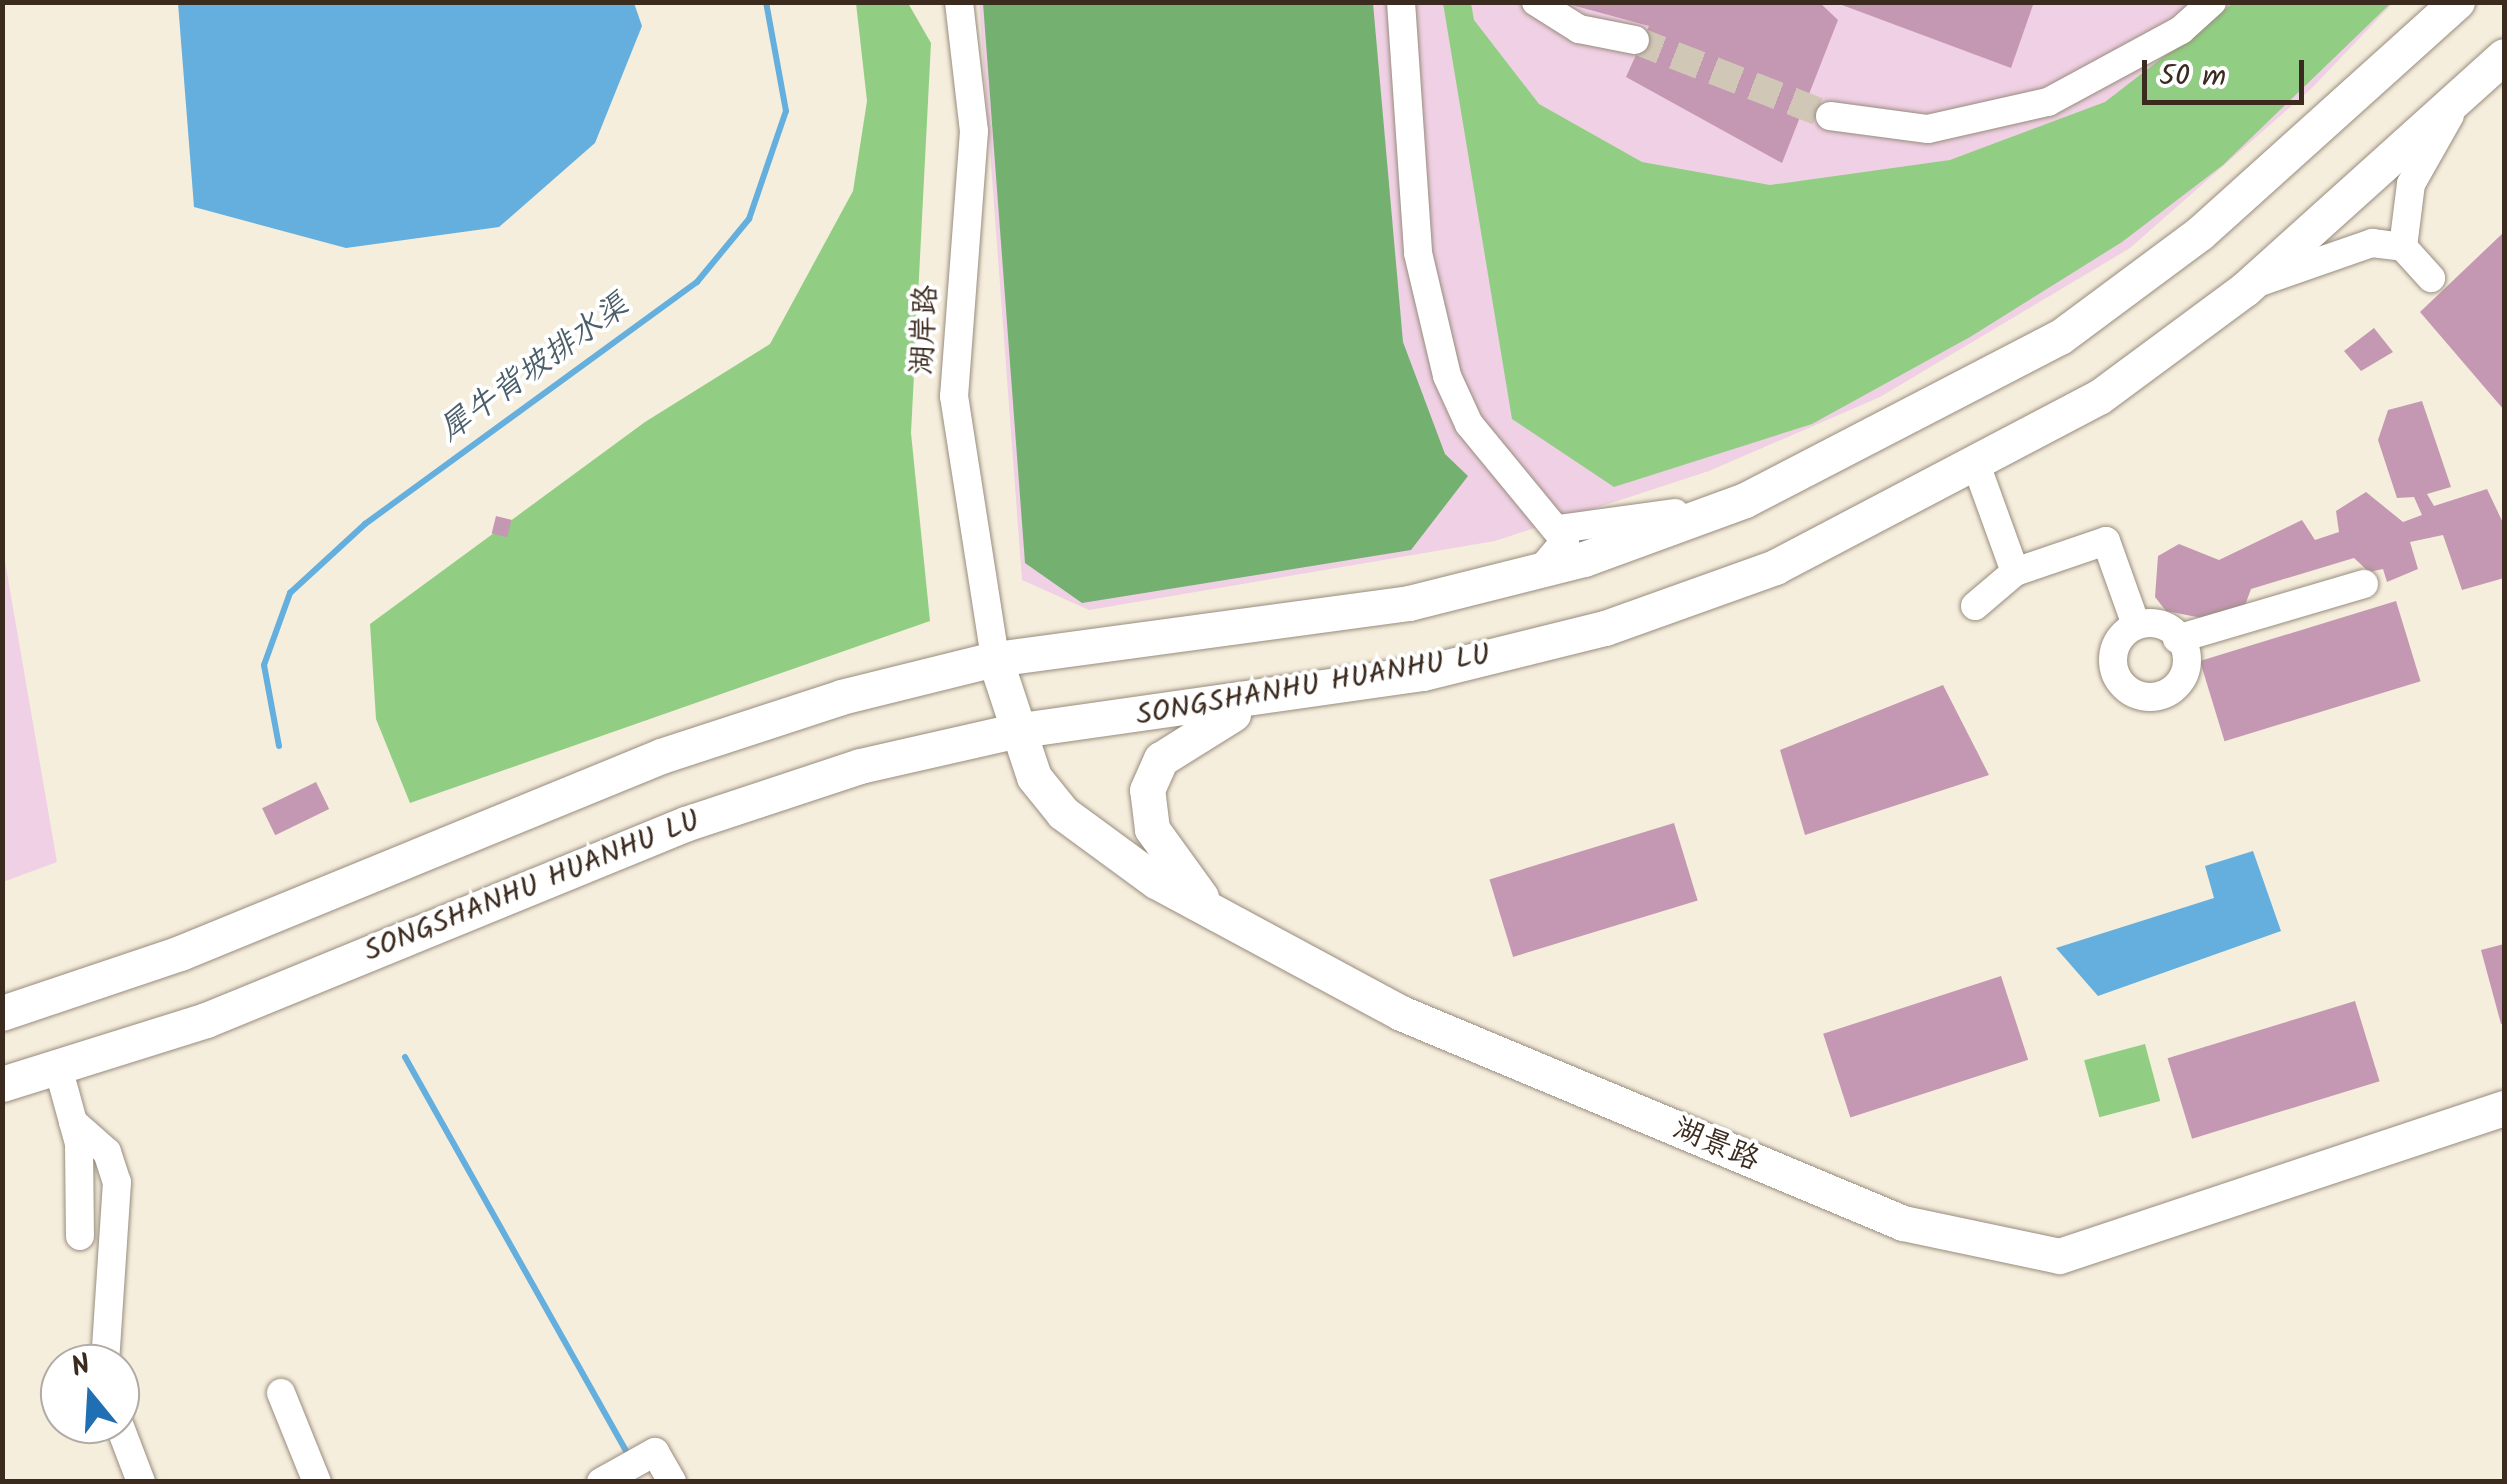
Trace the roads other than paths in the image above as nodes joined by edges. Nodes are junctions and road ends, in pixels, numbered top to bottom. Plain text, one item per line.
1 (1402, 2) edge
2 (1536, 2) edge
3 (2212, 2) edge
4 (2457, 2) edge
5 (960, 7) edge
6 (1635, 40) tunnel mouth
7 (2504, 56) edge
8 (2467, 91) junction
9 (1830, 116) tunnel mouth
10 (2404, 246) junction
11 (2430, 278) dead end
12 (2245, 289) junction
13 (1977, 467) junction
14 (1745, 500) junction
15 (1552, 522) junction
16 (1541, 570) junction
17 (2014, 572) junction
18 (2364, 584) dead end
19 (1975, 606) dead end
20 (2135, 622) junction
21 (2177, 639) junction
22 (995, 659) junction
23 (1285, 696) junction
24 (1014, 731) junction
25 (1217, 917) junction
26 (2, 1013) edge
27 (58, 1067) junction
28 (2, 1084) edge
29 (2504, 1108) edge
30 (73, 1122) junction
31 (80, 1236) dead end
32 (106, 1344) edge
33 (280, 1394) dead end
34 (127, 1444) edge
35 (622, 1470) edge
36 (141, 1482) edge
37 (317, 1482) edge
38 (672, 1482) edge

1 - 15 street
2 - 6 street
3 - 9 street
4 - 14 main road
5 - 22 street, 湖岸路
7 - 8 main road, SONGSHANHU HUANHU LU
8 - 10 street
8 - 12 main road, SONGSHANHU HUANHU LU
10 - 11 street
10 - 12 street
12 - 13 main road, SONGSHANHU HUANHU LU
13 - 17 street
13 - 23 main road, SONGSHANHU HUANHU LU
14 - 15 street
14 - 16 main road
15 - 16 street
16 - 22 main road
17 - 19 street
17 - 20 street
18 - 21 street
20 - 21 street
20 - 21 street
22 - 24 main road, 湖景路
22 - 26 main road
23 - 24 main road, SONGSHANHU HUANHU LU
23 - 25 main road
24 - 25 main road, 湖景路
24 - 27 main road, SONGSHANHU HUANHU LU
25 - 29 main road, 湖景路
27 - 28 main road, SONGSHANHU HUANHU LU
27 - 30 street
30 - 31 street
30 - 32 street
33 - 37 street
34 - 36 street
35 - 38 street

